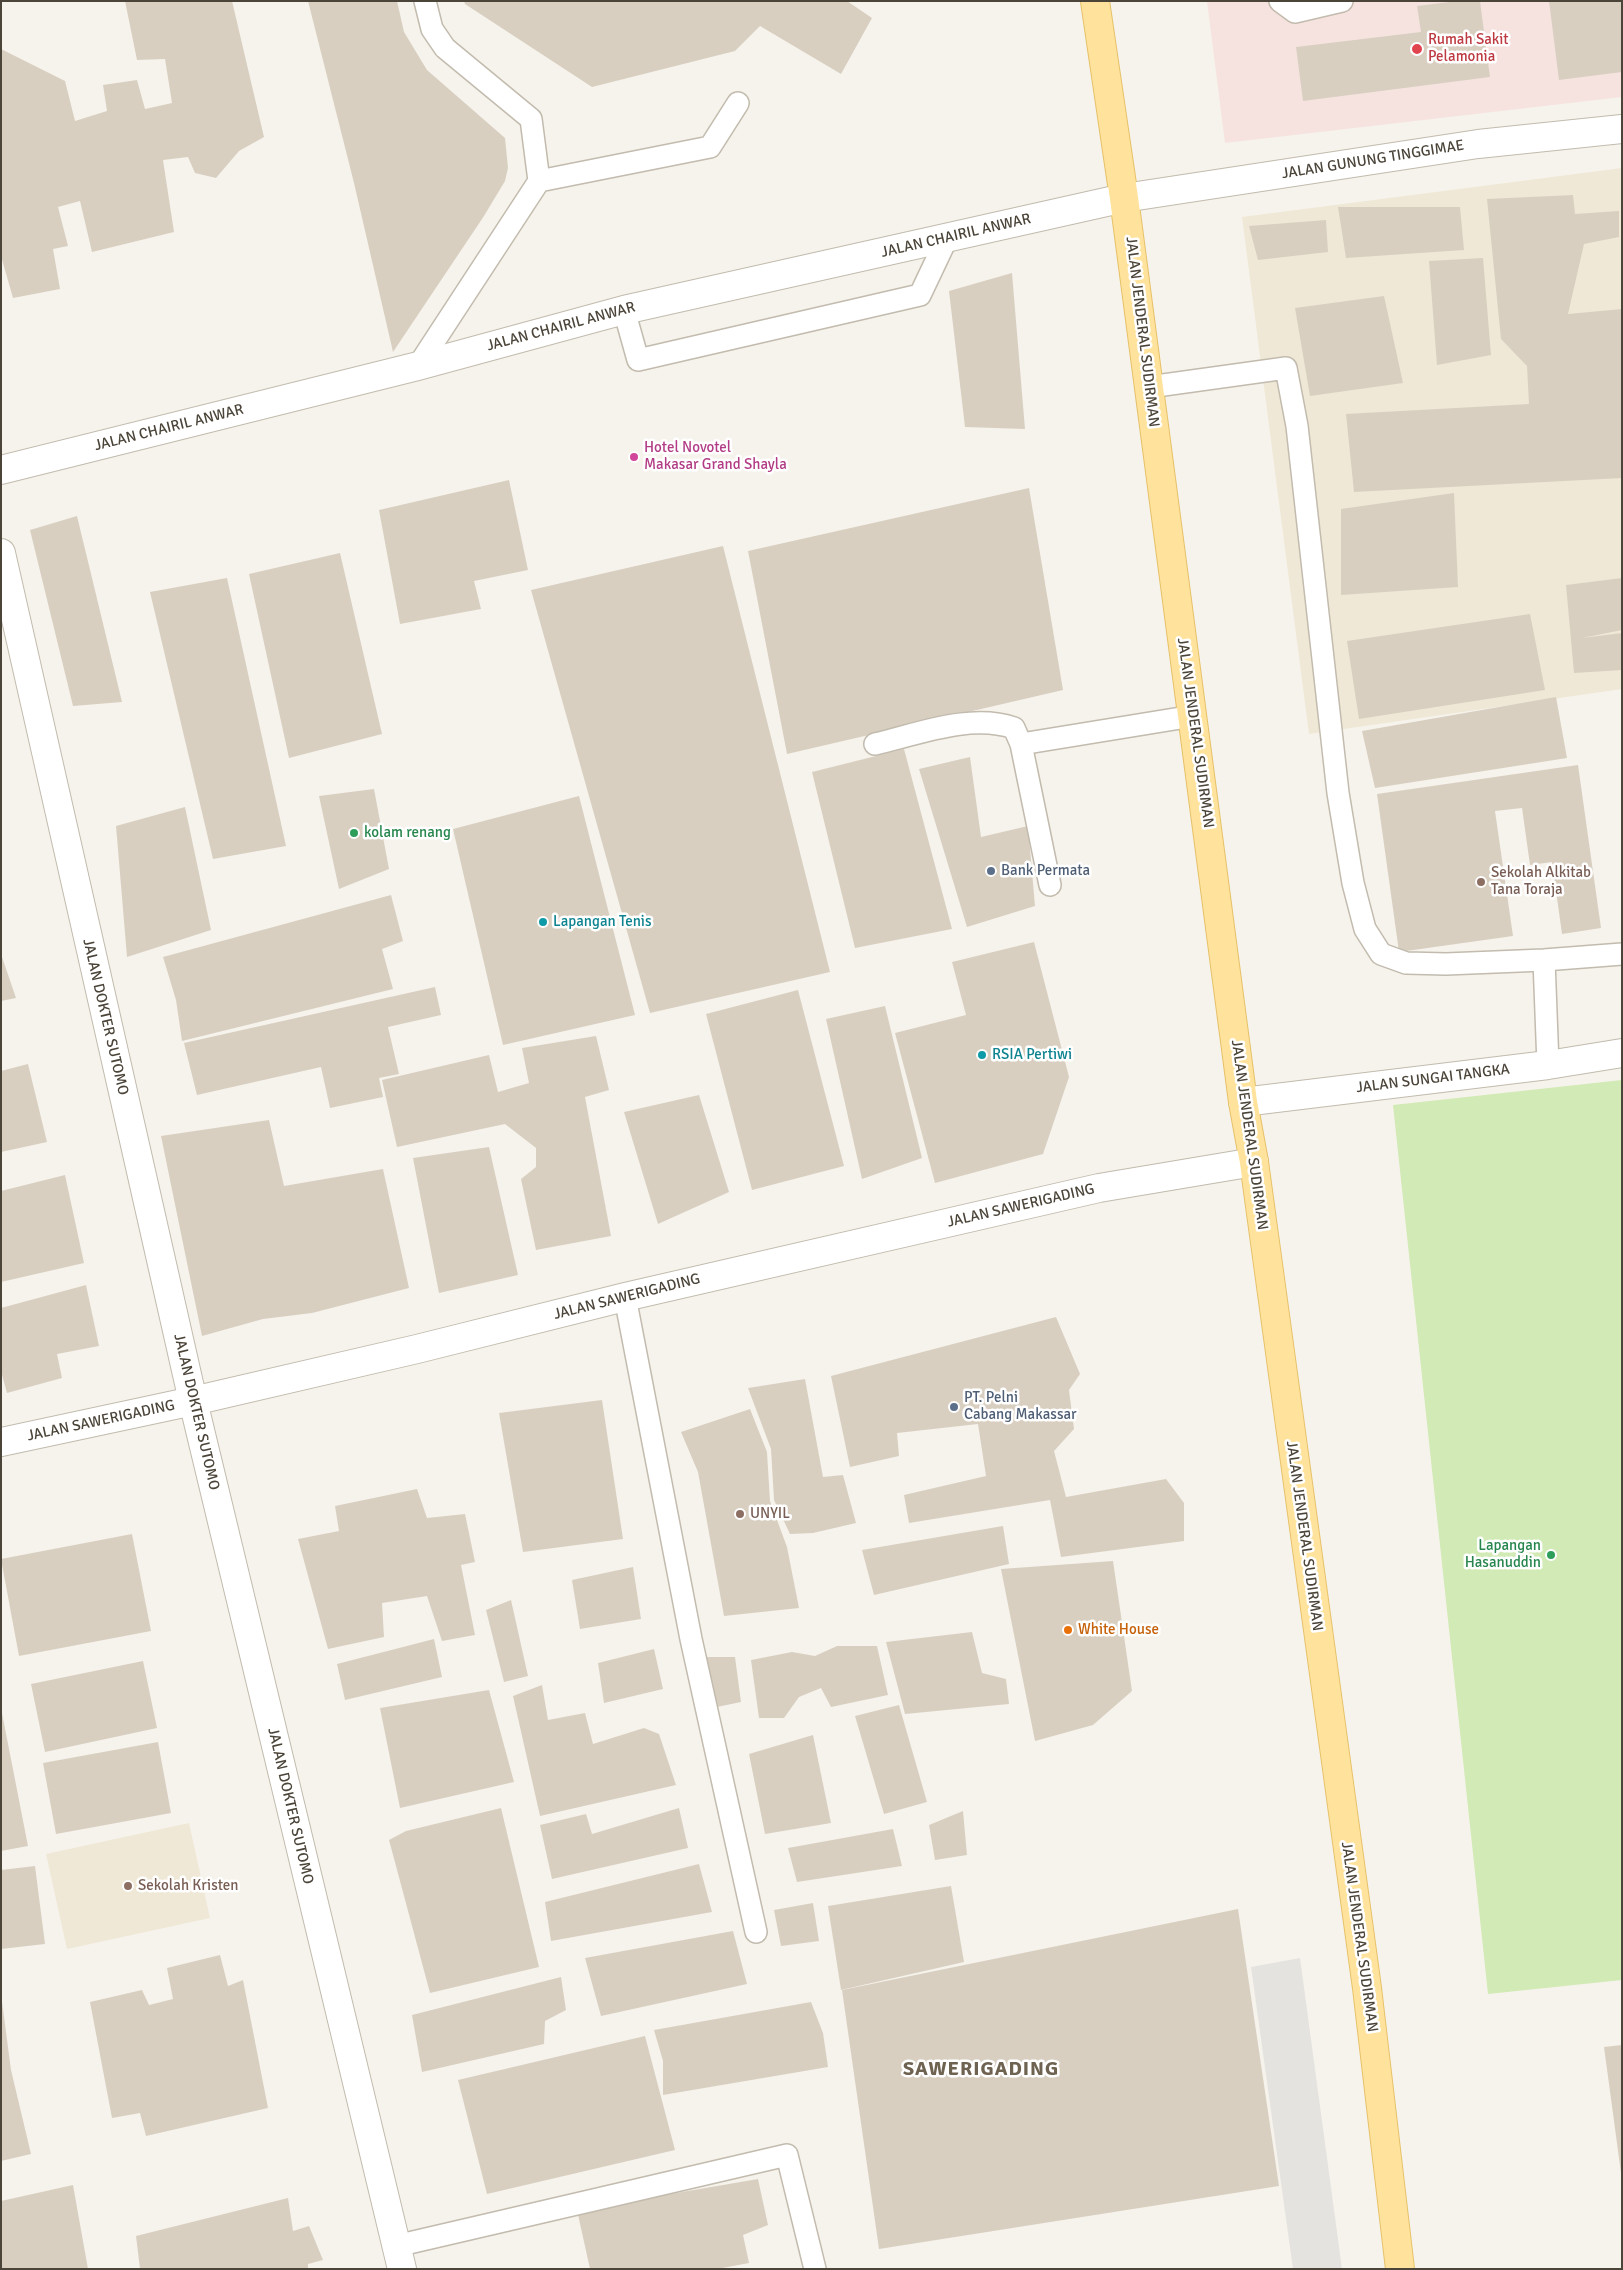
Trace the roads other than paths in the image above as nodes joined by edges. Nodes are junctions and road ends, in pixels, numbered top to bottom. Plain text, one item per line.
1 (425, 1) edge
2 (1095, 1) edge
3 (1280, 1) edge
4 (1342, 1) edge
5 (738, 104) dead end
6 (1622, 129) edge
7 (538, 181) junction
8 (1124, 198) junction
9 (948, 238) junction
10 (624, 310) junction
11 (418, 366) junction
12 (1149, 387) junction
13 (1, 470) edge
14 (1, 552) edge
15 (1194, 716) junction
16 (875, 744) dead end
17 (1021, 744) junction
18 (1050, 885) dead end
19 (1622, 954) edge
20 (1544, 960) junction
21 (1622, 1053) edge
22 (1548, 1065) junction
23 (1243, 1102) junction
24 (1254, 1162) junction
25 (625, 1297) junction
26 (193, 1401) junction
27 (1, 1442) edge
28 (756, 1932) dead end
29 (399, 2257) edge
30 (815, 2269) edge
31 (1400, 2269) edge

1 - 7 lane
2 - 8 main road, JALAN JENDERAL SUDIRMAN
3 - 4 lane
5 - 7 lane
6 - 8 street, JALAN GUNUNG TINGGIMAE
7 - 11 lane
8 - 9 street, JALAN CHAIRIL ANWAR
8 - 12 main road, JALAN JENDERAL SUDIRMAN
9 - 10 street, JALAN CHAIRIL ANWAR
9 - 10 lane
10 - 11 street, JALAN CHAIRIL ANWAR
11 - 13 street, JALAN CHAIRIL ANWAR
12 - 15 main road, JALAN JENDERAL SUDIRMAN
12 - 20 lane
14 - 26 street, JALAN DOKTER SUTOMO
15 - 17 lane
15 - 23 main road, JALAN JENDERAL SUDIRMAN
16 - 17 lane
17 - 18 lane
19 - 20 lane
20 - 22 lane
21 - 22 street, JALAN SUNGAI TANGKA
22 - 23 street, JALAN SUNGAI TANGKA
23 - 24 main road, JALAN JENDERAL SUDIRMAN
24 - 25 street, JALAN SAWERIGADING
24 - 31 main road, JALAN JENDERAL SUDIRMAN
25 - 26 street, JALAN SAWERIGADING
25 - 28 lane
26 - 27 street, JALAN SAWERIGADING
26 - 29 street, JALAN DOKTER SUTOMO
29 - 30 lane

